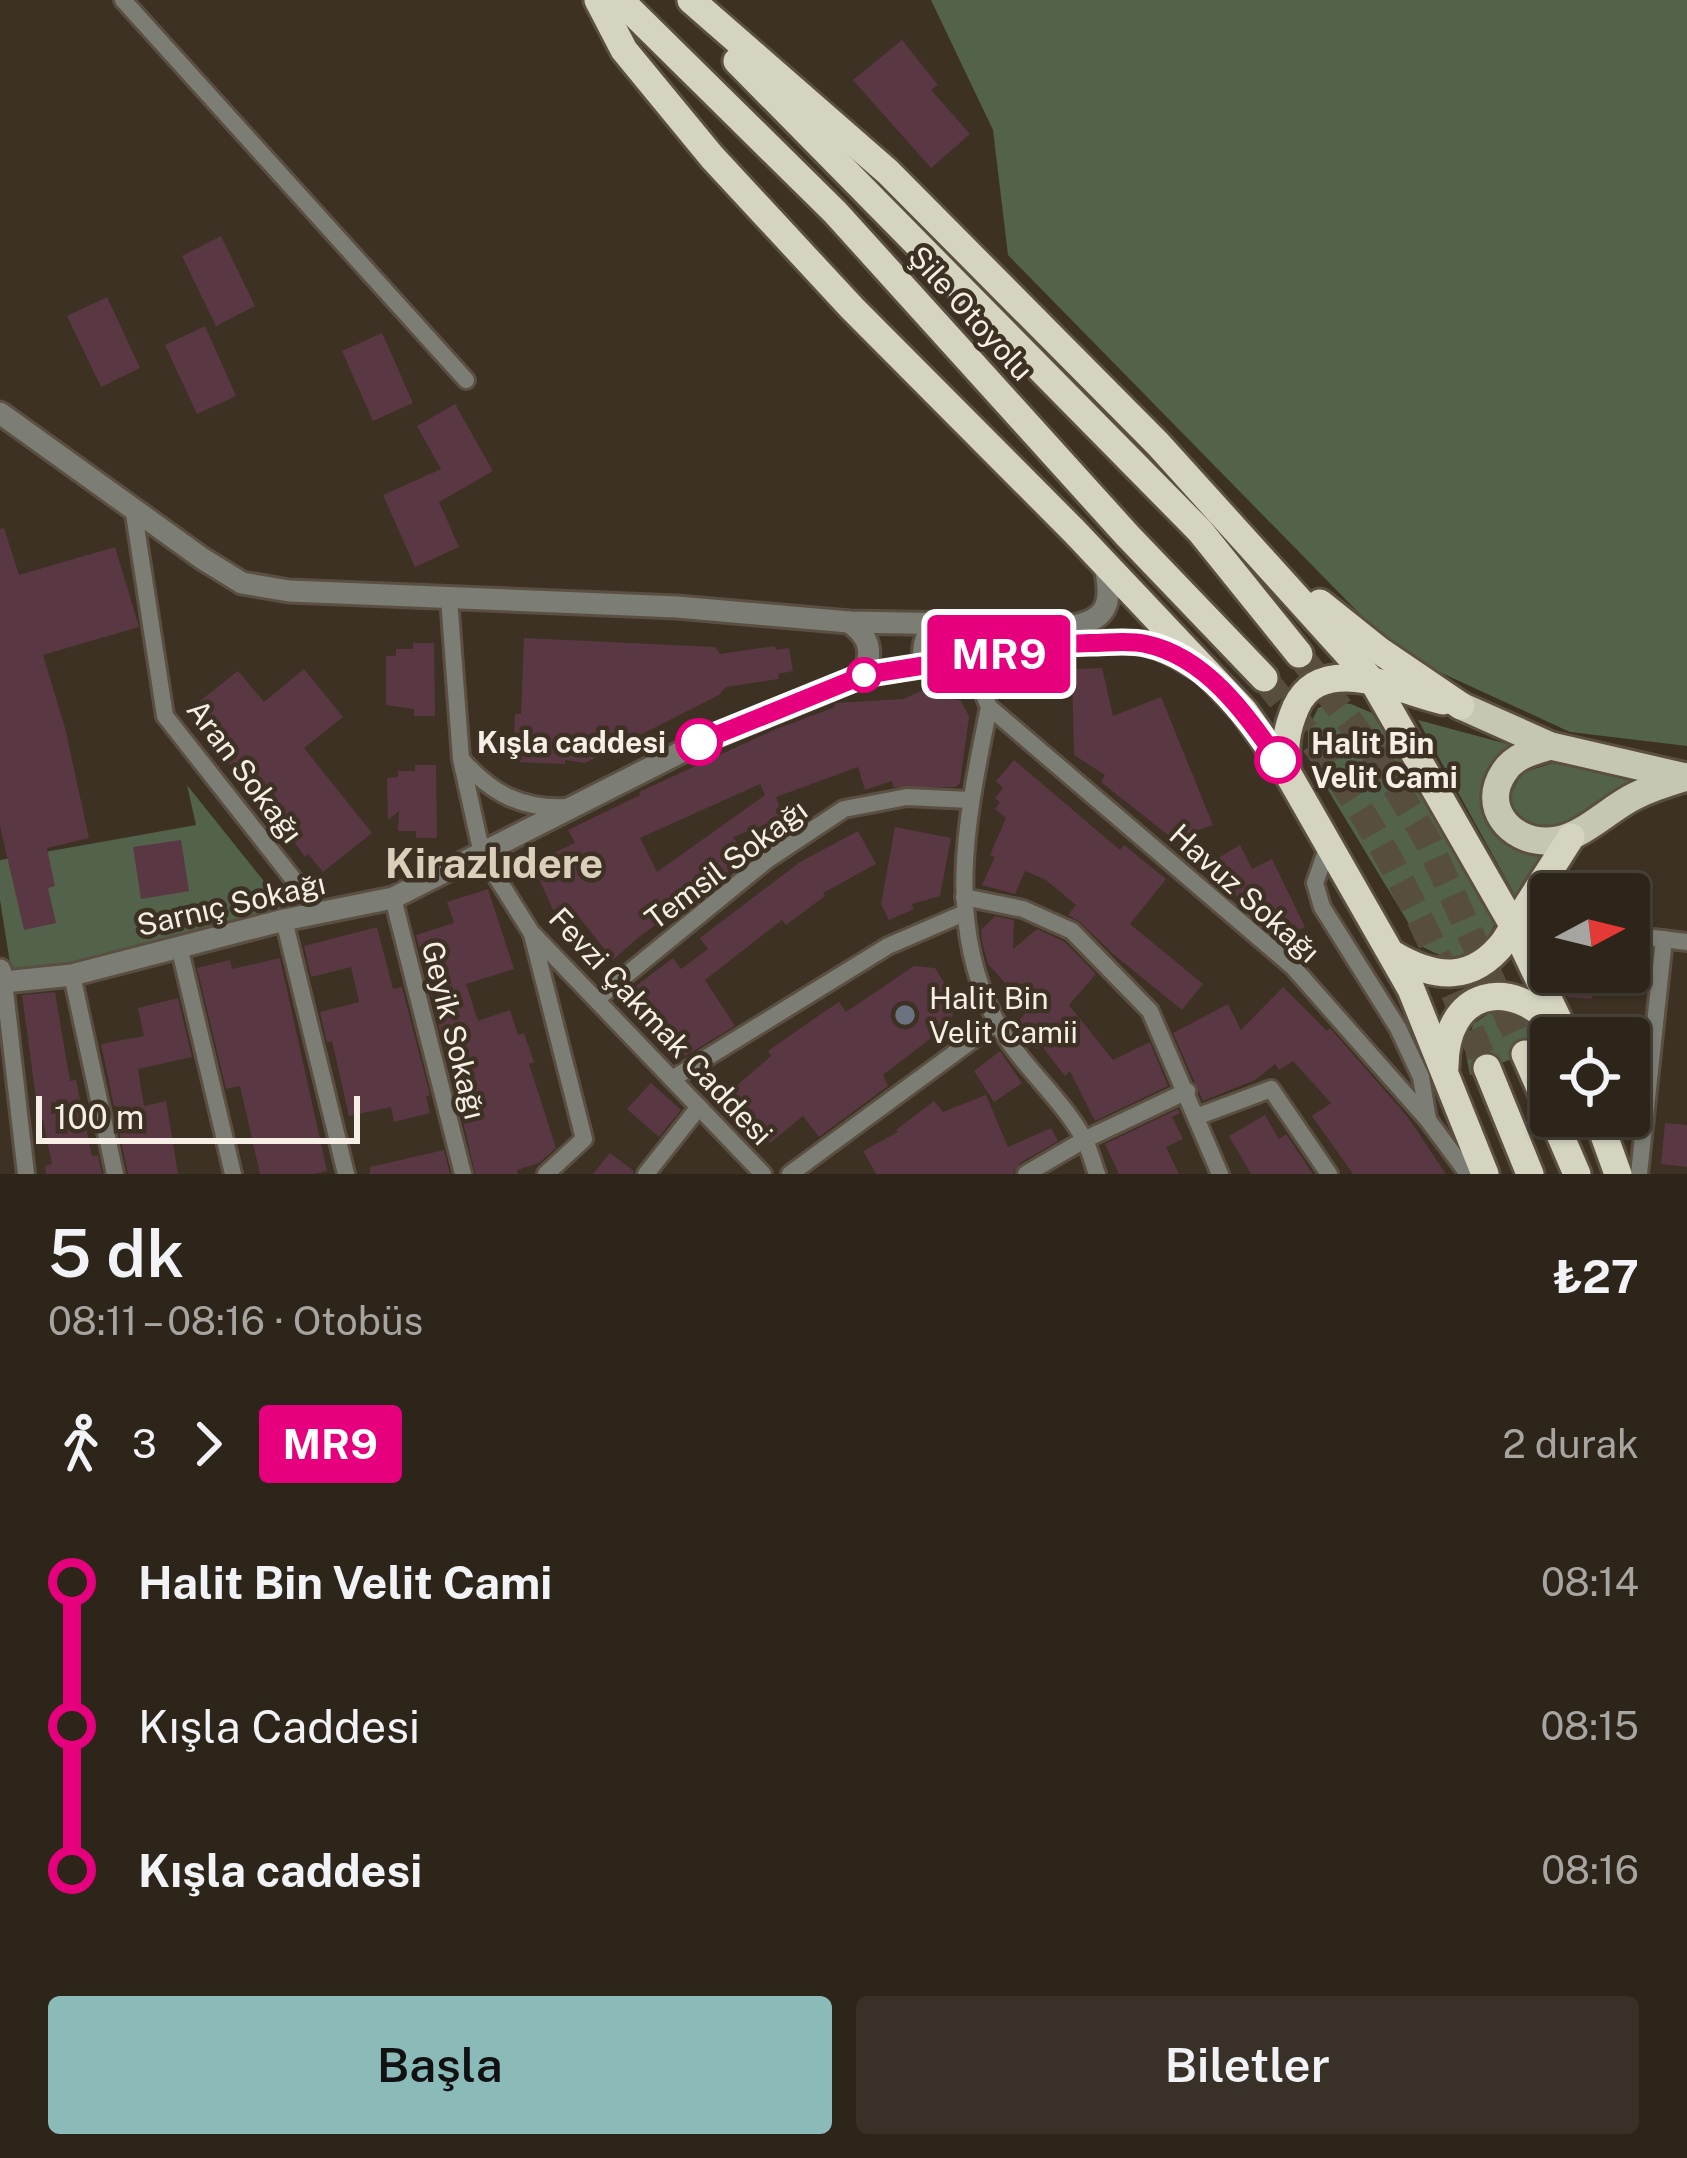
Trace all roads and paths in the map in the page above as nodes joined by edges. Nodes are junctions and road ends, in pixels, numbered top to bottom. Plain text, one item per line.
1 (123, 0) edge
2 (598, 0) edge
3 (620, 0) edge
4 (677, 0) edge
5 (691, 0) edge
6 (466, 380) dead end
7 (0, 413) edge
8 (133, 507) junction
9 (1252, 547) junction
10 (1104, 562) junction
11 (449, 598) junction
12 (849, 622) junction
13 (938, 624) junction
14 (966, 625) junction
15 (1298, 654) tunnel mouth
16 (976, 664) junction
17 (927, 665) junction
18 (864, 675) junction
19 (1209, 677) junction
20 (1264, 678) tunnel mouth
21 (1374, 683) junction
22 (1461, 706) junction
23 (989, 707) junction
24 (1551, 746) junction
25 (461, 759) junction
26 (1287, 772) junction
27 (1686, 777) edge
28 (970, 800) junction
29 (574, 807) junction
30 (1571, 837) junction
31 (1329, 842) junction
32 (482, 854) junction
33 (1561, 873) edge
34 (393, 898) junction
35 (963, 905) junction
36 (320, 914) junction
37 (284, 920) junction
38 (1513, 925) junction
39 (532, 932) junction
40 (1650, 937) edge
41 (1664, 939) junction
42 (1687, 942) edge
43 (179, 946) junction
44 (1394, 956) junction
45 (72, 975) junction
46 (2, 976) edge
47 (1552, 993) edge
48 (598, 998) junction
49 (1554, 1007) junction
50 (1545, 1017) edge
51 (1558, 1017) edge
52 (997, 1022) junction
53 (1525, 1054) tunnel mouth
54 (1530, 1065) edge
55 (1487, 1069) tunnel mouth
56 (1444, 1076) junction
57 (672, 1079) junction
58 (1187, 1091) junction
59 (699, 1107) junction
60 (1196, 1118) junction
61 (1428, 1120) junction
62 (1561, 1137) edge
63 (1605, 1137) edge
64 (1084, 1140) junction
65 (26, 1174) edge
66 (115, 1174) edge
67 (232, 1174) edge
68 (346, 1174) edge
69 (463, 1174) edge
70 (546, 1174) edge
71 (646, 1174) edge
72 (763, 1174) edge
73 (790, 1174) edge
74 (1026, 1174) edge
75 (1097, 1174) edge
76 (1220, 1174) edge
77 (1329, 1174) edge
78 (1468, 1174) edge
79 (1485, 1174) edge
80 (1530, 1174) edge
81 (1577, 1174) edge
82 (1618, 1174) edge
83 (1639, 1174) edge

1 - 6 street
2 - 10 highway
3 - 20 highway, Şile Otoyolu
4 - 15 highway, Şile Otoyolu
5 - 9 highway
7 - 8 street
8 - 11 street
8 - 36 street, Aran Sokağı
9 - 21 highway
9 - 22 highway
10 - 14 street
10 - 19 highway
11 - 12 street
11 - 25 street
12 - 13 street
12 - 18 street
13 - 14 street
13 - 17 street
14 - 16 street
16 - 17 street
16 - 19 street
16 - 23 street, Havuz Sokağı
17 - 18 street, Sarnıç Sokağı
18 - 29 street, Sarnıç Sokağı
19 - 26 highway
21 - 22 highway
21 - 26 highway
21 - 38 highway
22 - 24 main road
23 - 28 street
23 - 61 street, Havuz Sokağı
24 - 27 main road
24 - 30 main road
25 - 29 street
25 - 32 street
26 - 31 highway
27 - 30 main road
28 - 35 street
28 - 48 street, Temsil Sokağı
29 - 32 street, Sarnıç Sokağı
30 - 33 highway
30 - 38 highway
31 - 44 highway
31 - 61 street
32 - 34 street, Sarnıç Sokağı
32 - 39 street, Fevzi Çakmak Caddesi
34 - 36 street, Sarnıç Sokağı
34 - 69 street, Geyik Sokağı
35 - 52 street
35 - 57 street
35 - 58 street
36 - 37 street, Sarnıç Sokağı
37 - 43 street, Sarnıç Sokağı
37 - 68 street
38 - 44 highway
38 - 49 highway
39 - 48 street, Fevzi Çakmak Caddesi
39 - 70 street
40 - 41 street
41 - 42 street
41 - 83 street
43 - 45 street, Sarnıç Sokağı
43 - 67 street
44 - 56 highway
45 - 46 street, Sarnıç Sokağı
45 - 66 street
46 - 65 street
47 - 49 highway
48 - 57 street, Fevzi Çakmak Caddesi
49 - 51 highway
50 - 56 highway
52 - 64 street
52 - 73 street
53 - 54 highway
55 - 80 highway
56 - 79 highway
57 - 59 street, Fevzi Çakmak Caddesi
58 - 60 street
58 - 64 street
59 - 71 street
59 - 72 street, Fevzi Çakmak Caddesi
60 - 76 street
60 - 77 street
61 - 78 street, Havuz Sokağı
62 - 81 highway
63 - 82 highway
64 - 74 street
64 - 75 street

